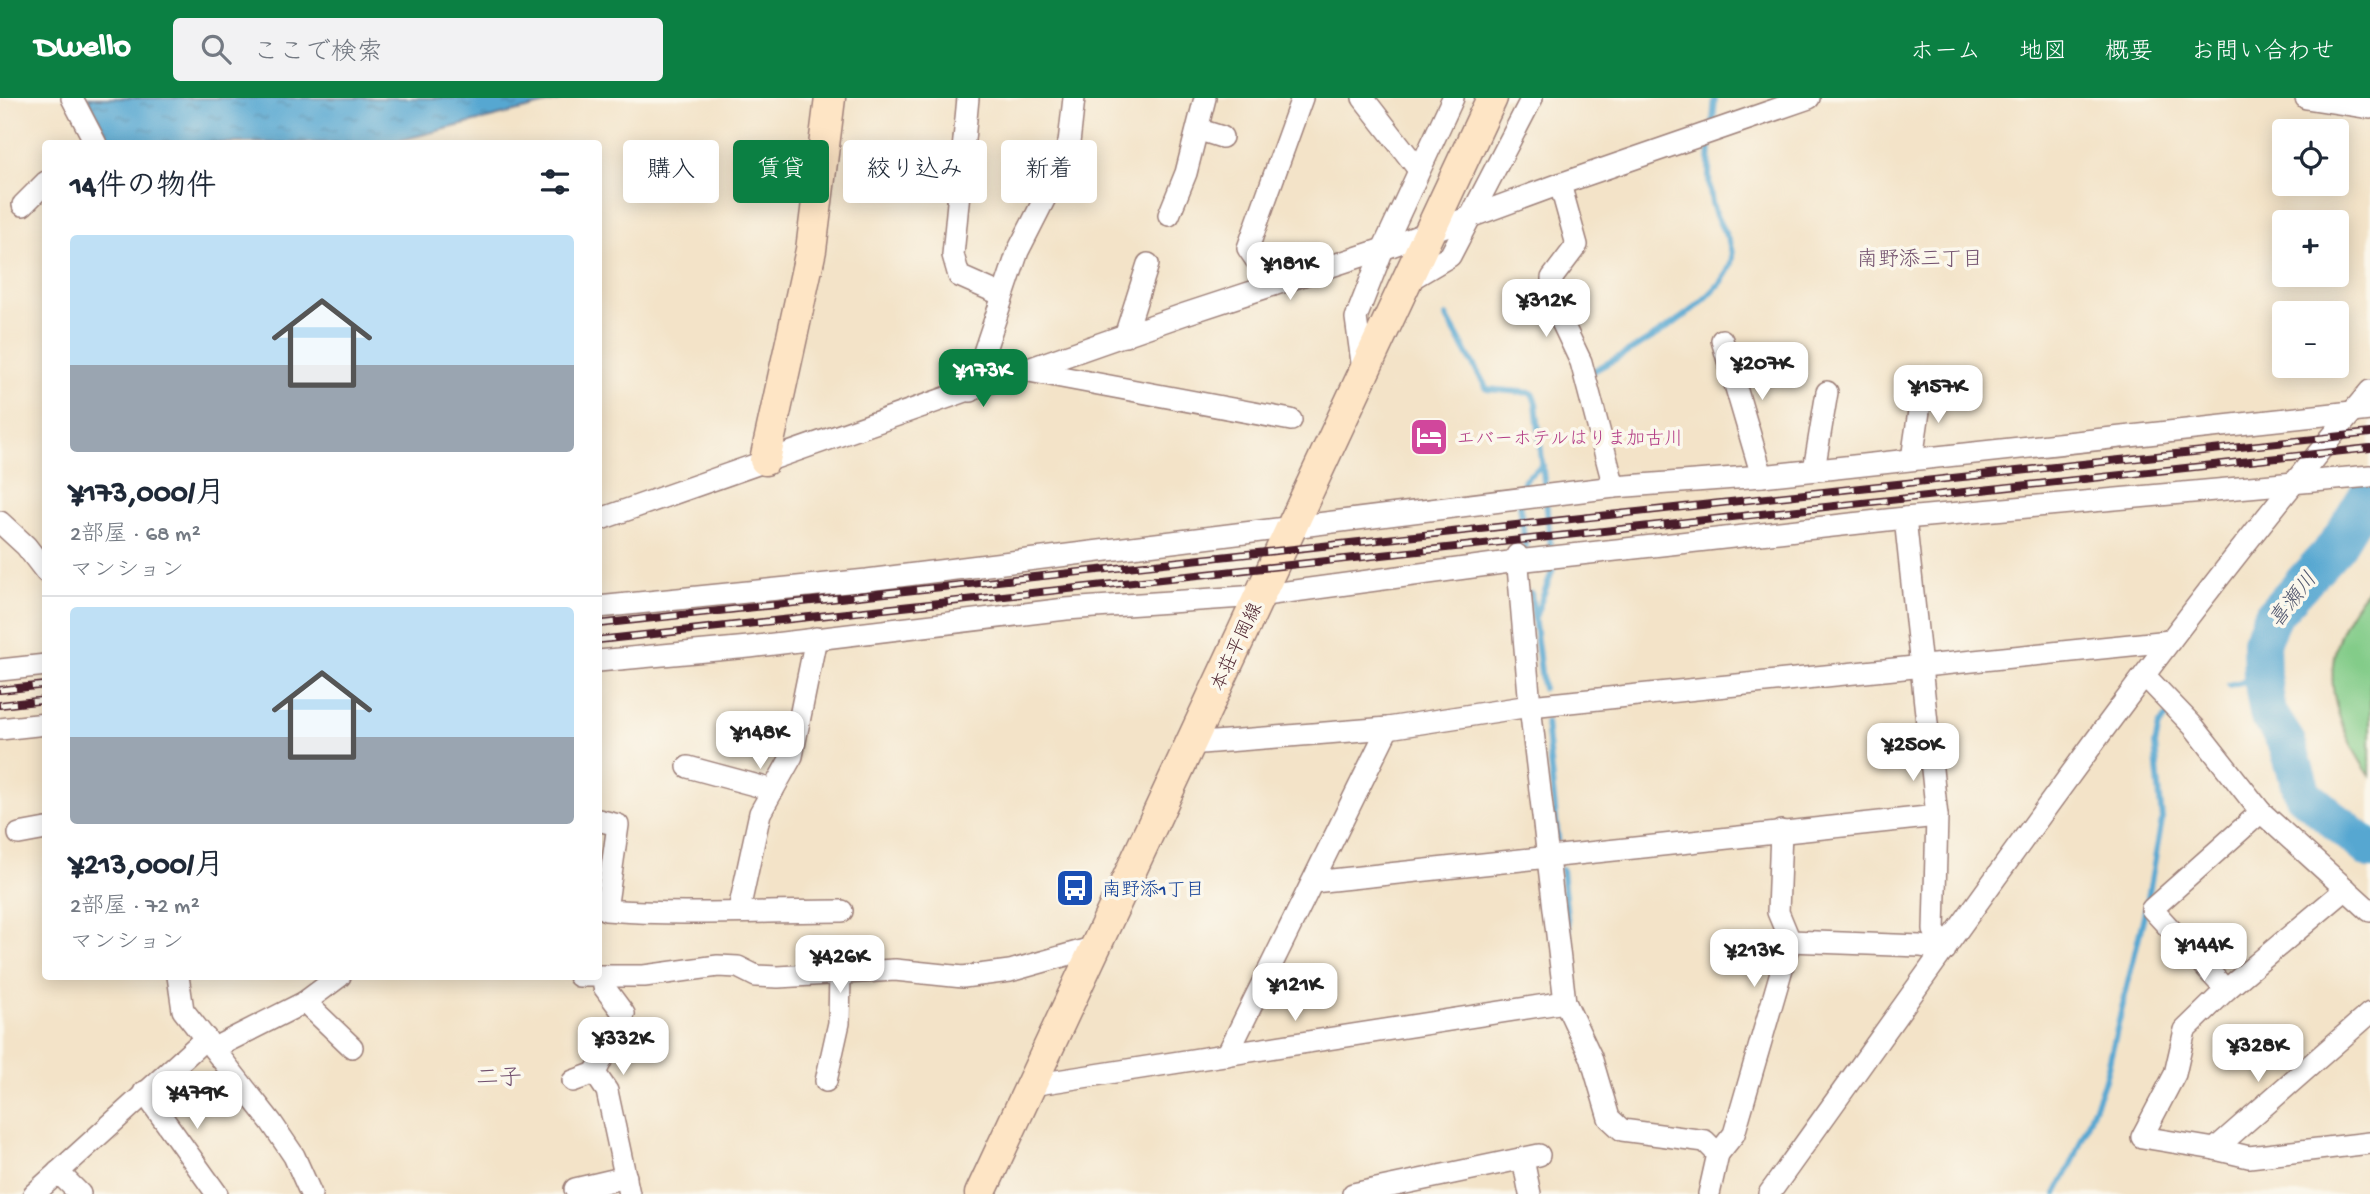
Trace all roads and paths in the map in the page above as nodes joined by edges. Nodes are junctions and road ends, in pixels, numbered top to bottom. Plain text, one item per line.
1 (72, 98) edge
2 (830, 98) edge
3 (968, 98) edge
4 (1074, 98) edge
5 (1205, 98) edge
6 (1302, 98) edge
7 (1363, 98) edge
8 (1453, 98) edge
9 (1492, 98) edge
10 (1532, 98) edge
11 (1810, 98) edge
12 (2306, 98) edge
13 (1770, 104) edge
14 (2370, 108) edge
15 (1200, 130) junction
16 (1222, 137) dead end
17 (90, 140) edge
18 (1069, 140) edge
19 (1419, 170) junction
20 (1560, 184) junction
21 (42, 186) edge
22 (1041, 203) edge
23 (23, 205) dead end
24 (1169, 215) dead end
25 (1472, 218) junction
26 (1427, 233) junction
27 (1383, 249) junction
28 (1148, 264) dead end
29 (1403, 283) junction
30 (1272, 285) junction
31 (1002, 295) junction
32 (1125, 336) junction
33 (1722, 340) dead end
34 (1363, 370) junction
35 (1029, 371) junction
36 (1923, 384) dead end
37 (971, 391) junction
38 (2370, 391) edge
39 (1827, 392) dead end
40 (2361, 411) edge
41 (1291, 420) dead end
42 (1912, 459) junction
43 (765, 460) junction
44 (1814, 470) junction
45 (1762, 476) junction
46 (2370, 477) edge
47 (2292, 483) junction
48 (1614, 487) junction
49 (1905, 518) junction
50 (602, 519) edge
51 (0, 523) edge
52 (1291, 527) junction
53 (1517, 558) junction
54 (42, 567) edge
55 (1258, 596) junction
56 (602, 607) edge
57 (816, 638) junction
58 (2170, 641) junction
59 (602, 661) edge
60 (1923, 664) junction
61 (42, 665) edge
62 (0, 670) edge
63 (2146, 677) junction
64 (1530, 706) junction
65 (42, 724) edge
66 (1388, 728) junction
67 (0, 729) edge
68 (1189, 744) junction
69 (688, 767) dead end
70 (774, 790) junction
71 (2261, 812) junction
72 (1937, 816) junction
73 (602, 821) edge
74 (42, 830) edge
75 (1781, 831) junction
76 (19, 834) dead end
77 (1546, 857) junction
78 (1313, 882) junction
79 (2346, 889) junction
80 (740, 910) junction
81 (842, 911) dead end
82 (2370, 911) edge
83 (1790, 941) junction
84 (1095, 947) junction
85 (1945, 950) junction
86 (839, 974) junction
87 (603, 977) joint
88 (179, 980) edge
89 (335, 980) edge
90 (2226, 990) junction
91 (305, 1002) junction
92 (1565, 1002) junction
93 (2370, 1013) edge
94 (210, 1043) junction
95 (352, 1047) dead end
96 (1227, 1055) junction
97 (595, 1073) junction
98 (573, 1081) dead end
99 (826, 1081) dead end
100 (1031, 1085) junction
101 (144, 1092) junction
102 (2370, 1143) edge
103 (2215, 1149) junction
104 (1718, 1154) junction
105 (58, 1172) junction
106 (627, 1186) edge
107 (575, 1189) dead end
108 (1386, 1190) edge
109 (304, 1191) edge
110 (34, 1194) edge
111 (80, 1194) edge
112 (217, 1194) edge
113 (980, 1194) edge
114 (1353, 1194) edge
115 (1530, 1194) edge
116 (1709, 1194) edge
117 (1769, 1194) edge

1 - 17 street
2 - 43 main road
3 - 31 street
4 - 18 street
5 - 15 street
6 - 30 street
7 - 19 street
8 - 19 street
9 - 26 main road, 本荘平岡線
10 - 25 street
11 - 13 street
12 - 14 street
13 - 20 street
15 - 16 street
15 - 24 street
19 - 27 street
20 - 25 street
20 - 48 street
21 - 23 street
22 - 31 street
25 - 26 street
25 - 29 street
26 - 27 street
26 - 29 main road, 本荘平岡線
27 - 30 street
27 - 34 street
28 - 32 street
29 - 34 main road, 本荘平岡線
30 - 32 street
31 - 37 street
32 - 35 street
33 - 45 street
34 - 52 main road, 本荘平岡線
35 - 37 street
35 - 41 street
36 - 42 street
37 - 43 street
38 - 40 street
39 - 44 street
40 - 42 street
40 - 47 street
42 - 44 street
43 - 50 street
44 - 45 street
45 - 48 street
46 - 47 street
47 - 49 street
47 - 58 street
48 - 52 street
49 - 53 street
49 - 60 street
51 - 54 street
52 - 55 main road, 本荘平岡線
52 - 56 street
53 - 55 street
53 - 64 street
55 - 57 street
55 - 68 main road, 本荘平岡線
57 - 59 street
57 - 70 street
58 - 60 street
58 - 63 street
60 - 64 street
60 - 72 street
61 - 62 street
63 - 71 street
63 - 85 street
64 - 66 street
64 - 77 street
65 - 67 street
66 - 68 street
66 - 78 street
68 - 84 main road, 本荘平岡線
69 - 70 street
70 - 80 street
71 - 79 street
71 - 90 street
72 - 75 street
72 - 85 street
73 - 80 street
74 - 76 street
75 - 77 street
75 - 83 street
77 - 78 street
77 - 92 street
78 - 96 street
79 - 82 street
79 - 90 street
80 - 81 street
83 - 85 street
83 - 104 street
84 - 86 street
84 - 100 main road, 本荘平岡線
85 - 117 street
86 - 87 street
86 - 99 street
87 - 97 street
88 - 94 street
89 - 91 street
90 - 103 street
91 - 94 street
91 - 95 street
92 - 96 street
92 - 104 street
93 - 103 street
94 - 101 street
94 - 109 street
96 - 100 street
97 - 98 street
97 - 106 street
100 - 113 main road, 本荘平岡線
101 - 105 street
101 - 112 street
102 - 103 street
104 - 116 street
105 - 110 street
105 - 111 street
106 - 107 street
108 - 114 street
108 - 115 street

